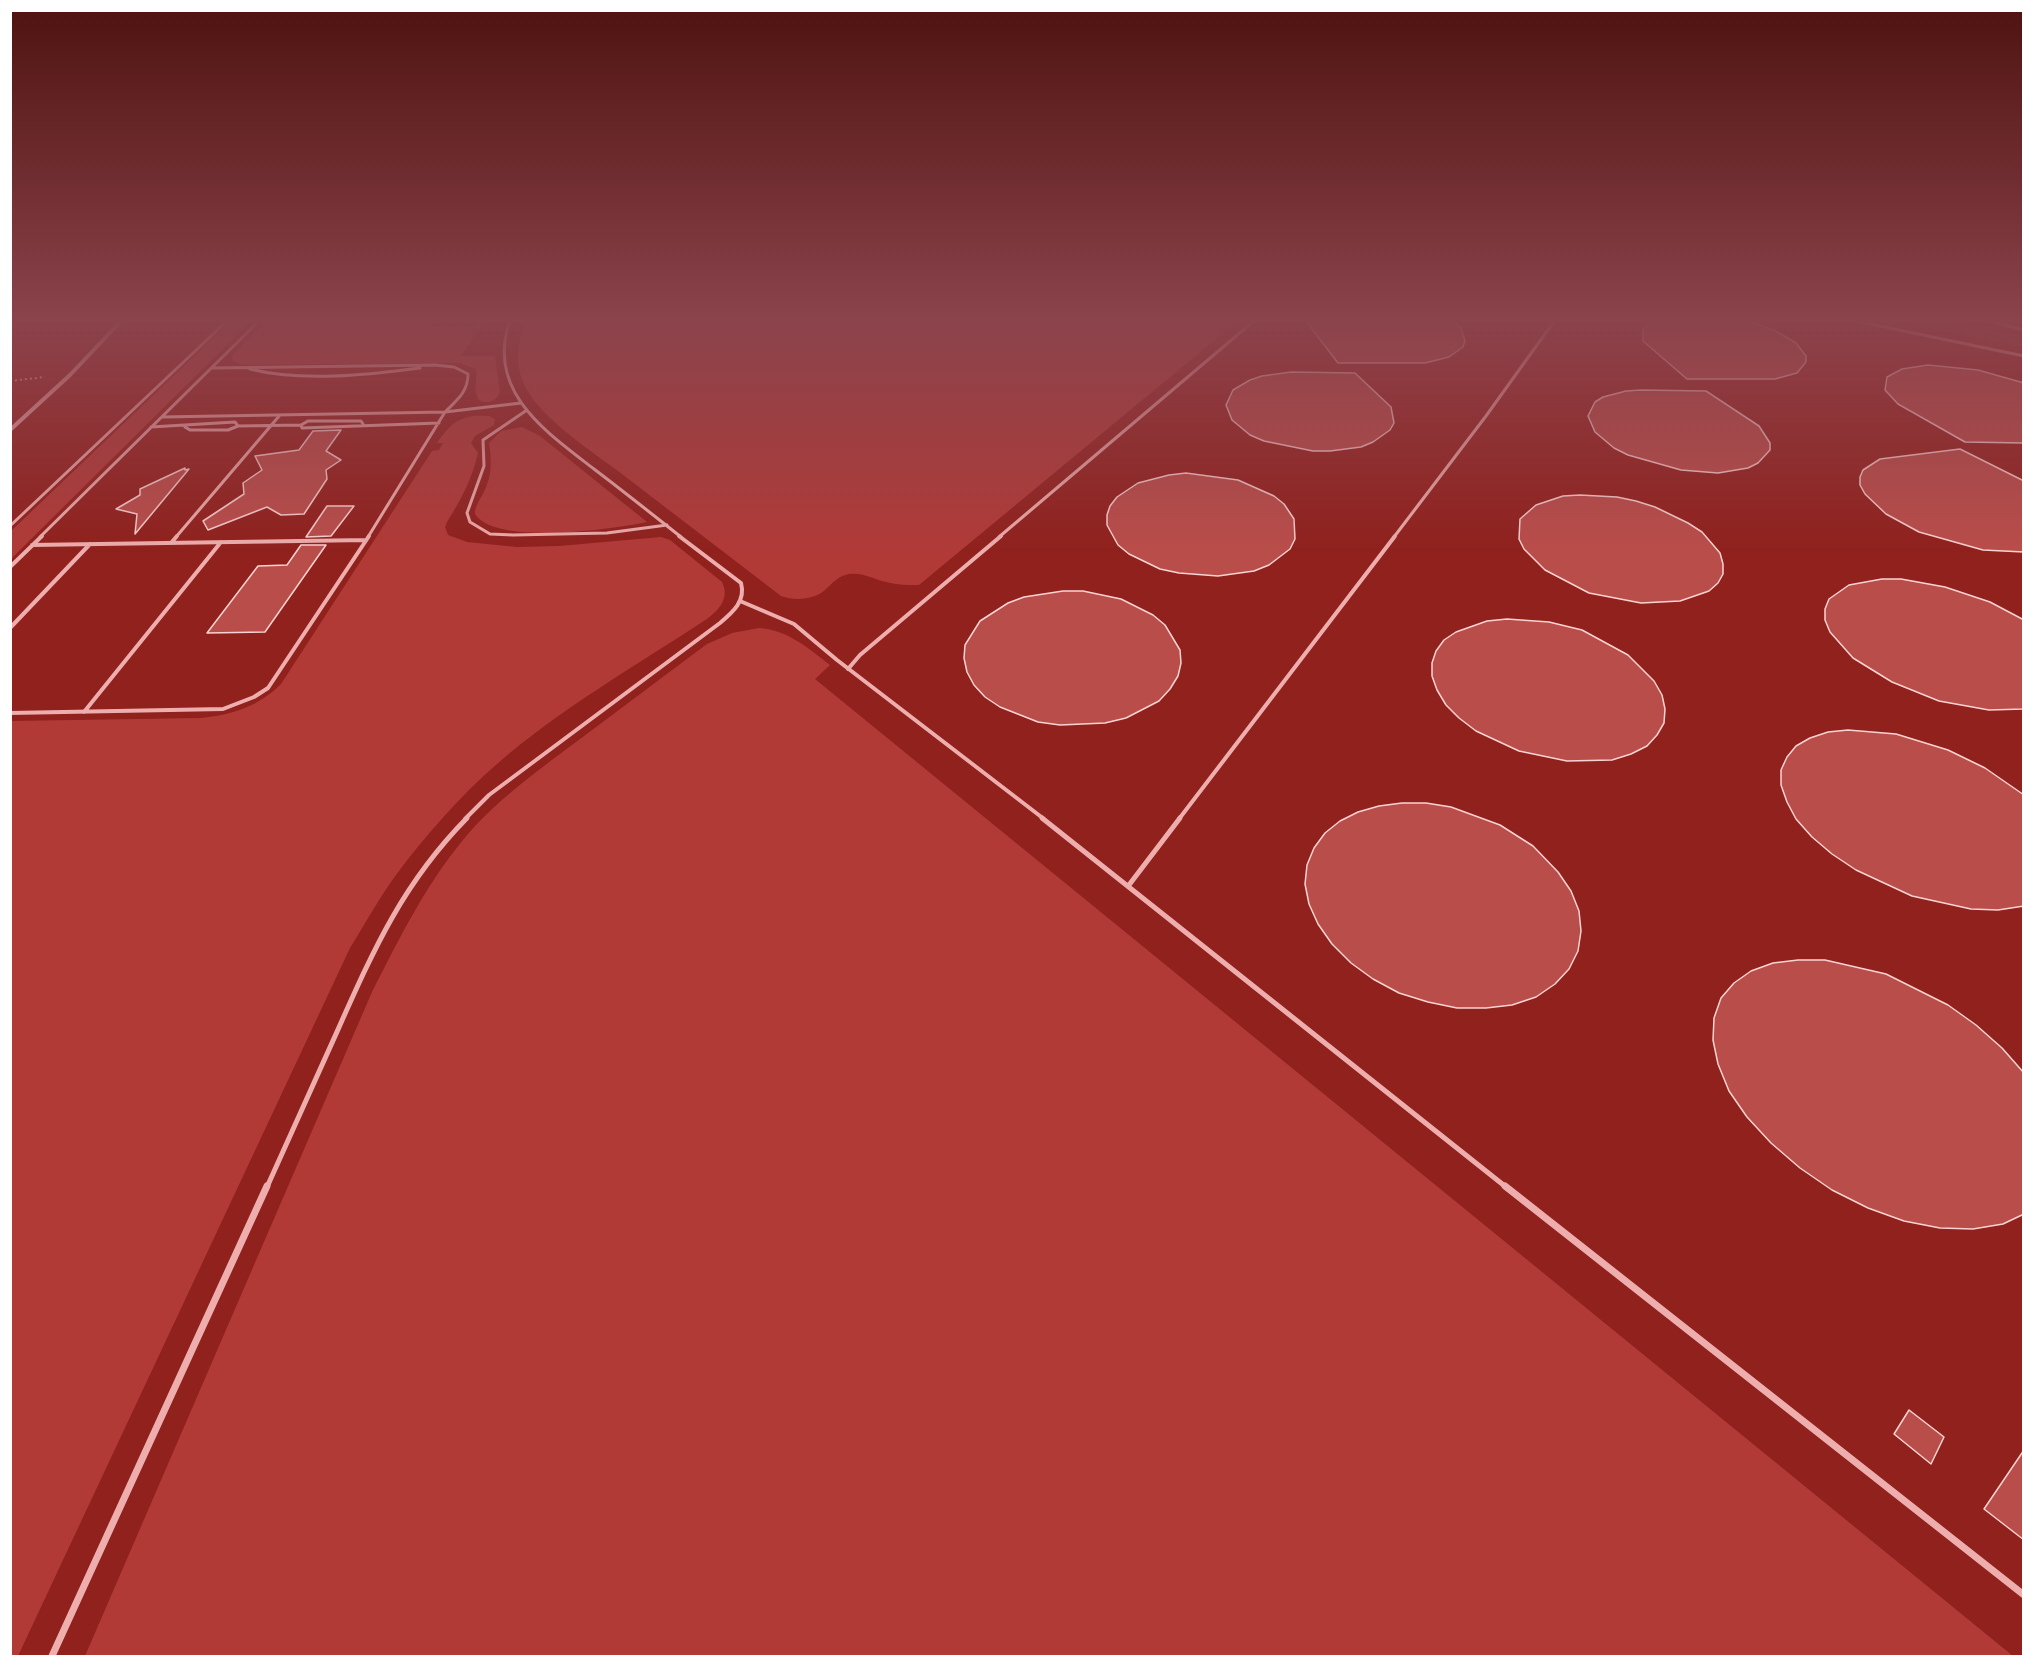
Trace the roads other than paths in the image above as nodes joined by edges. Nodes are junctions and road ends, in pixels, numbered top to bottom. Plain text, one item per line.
1 (45, 398) edge
2 (146, 398) edge
3 (182, 398) edge
4 (460, 398) edge
5 (518, 398) edge
6 (1163, 398) edge
7 (1499, 398) edge
8 (521, 403) junction
9 (527, 410) junction
10 (445, 412) junction
11 (280, 415) junction
12 (162, 417) junction
13 (439, 423) junction
14 (363, 424) junction
15 (301, 425) junction
16 (238, 426) junction
17 (271, 426) junction
18 (151, 427) junction
19 (185, 427) junction
20 (10, 430) edge
21 (667, 525) junction
22 (10, 526) edge
23 (366, 540) junction
24 (221, 542) junction
25 (171, 543) junction
26 (90, 544) junction
27 (32, 545) junction
28 (10, 567) edge
29 (740, 601) junction
30 (10, 628) edge
31 (848, 669) junction
32 (84, 712) junction
33 (10, 713) edge
34 (1129, 885) junction
35 (2024, 1595) edge
36 (52, 1656) edge

1 - 20 street
2 - 22 lane
3 - 12 lane
4 - 10 lane
5 - 8 lane
6 - 31 lane
7 - 34 lane
8 - 9 lane
8 - 10 lane
9 - 21 lane
9 - 21 lane
10 - 11 lane
10 - 13 lane
11 - 12 lane
11 - 17 lane
12 - 18 lane
13 - 14 lane
13 - 23 lane
14 - 15 lane
14 - 15 lane
15 - 17 lane
16 - 17 lane
16 - 19 lane
16 - 19 lane
17 - 25 lane
18 - 19 lane
18 - 27 lane
21 - 29 lane
23 - 24 lane
23 - 32 lane
24 - 25 lane
24 - 32 lane
25 - 26 lane
26 - 27 lane
26 - 30 lane
27 - 28 lane
29 - 31 lane
29 - 36 lane
31 - 34 lane
32 - 33 lane
34 - 35 lane

